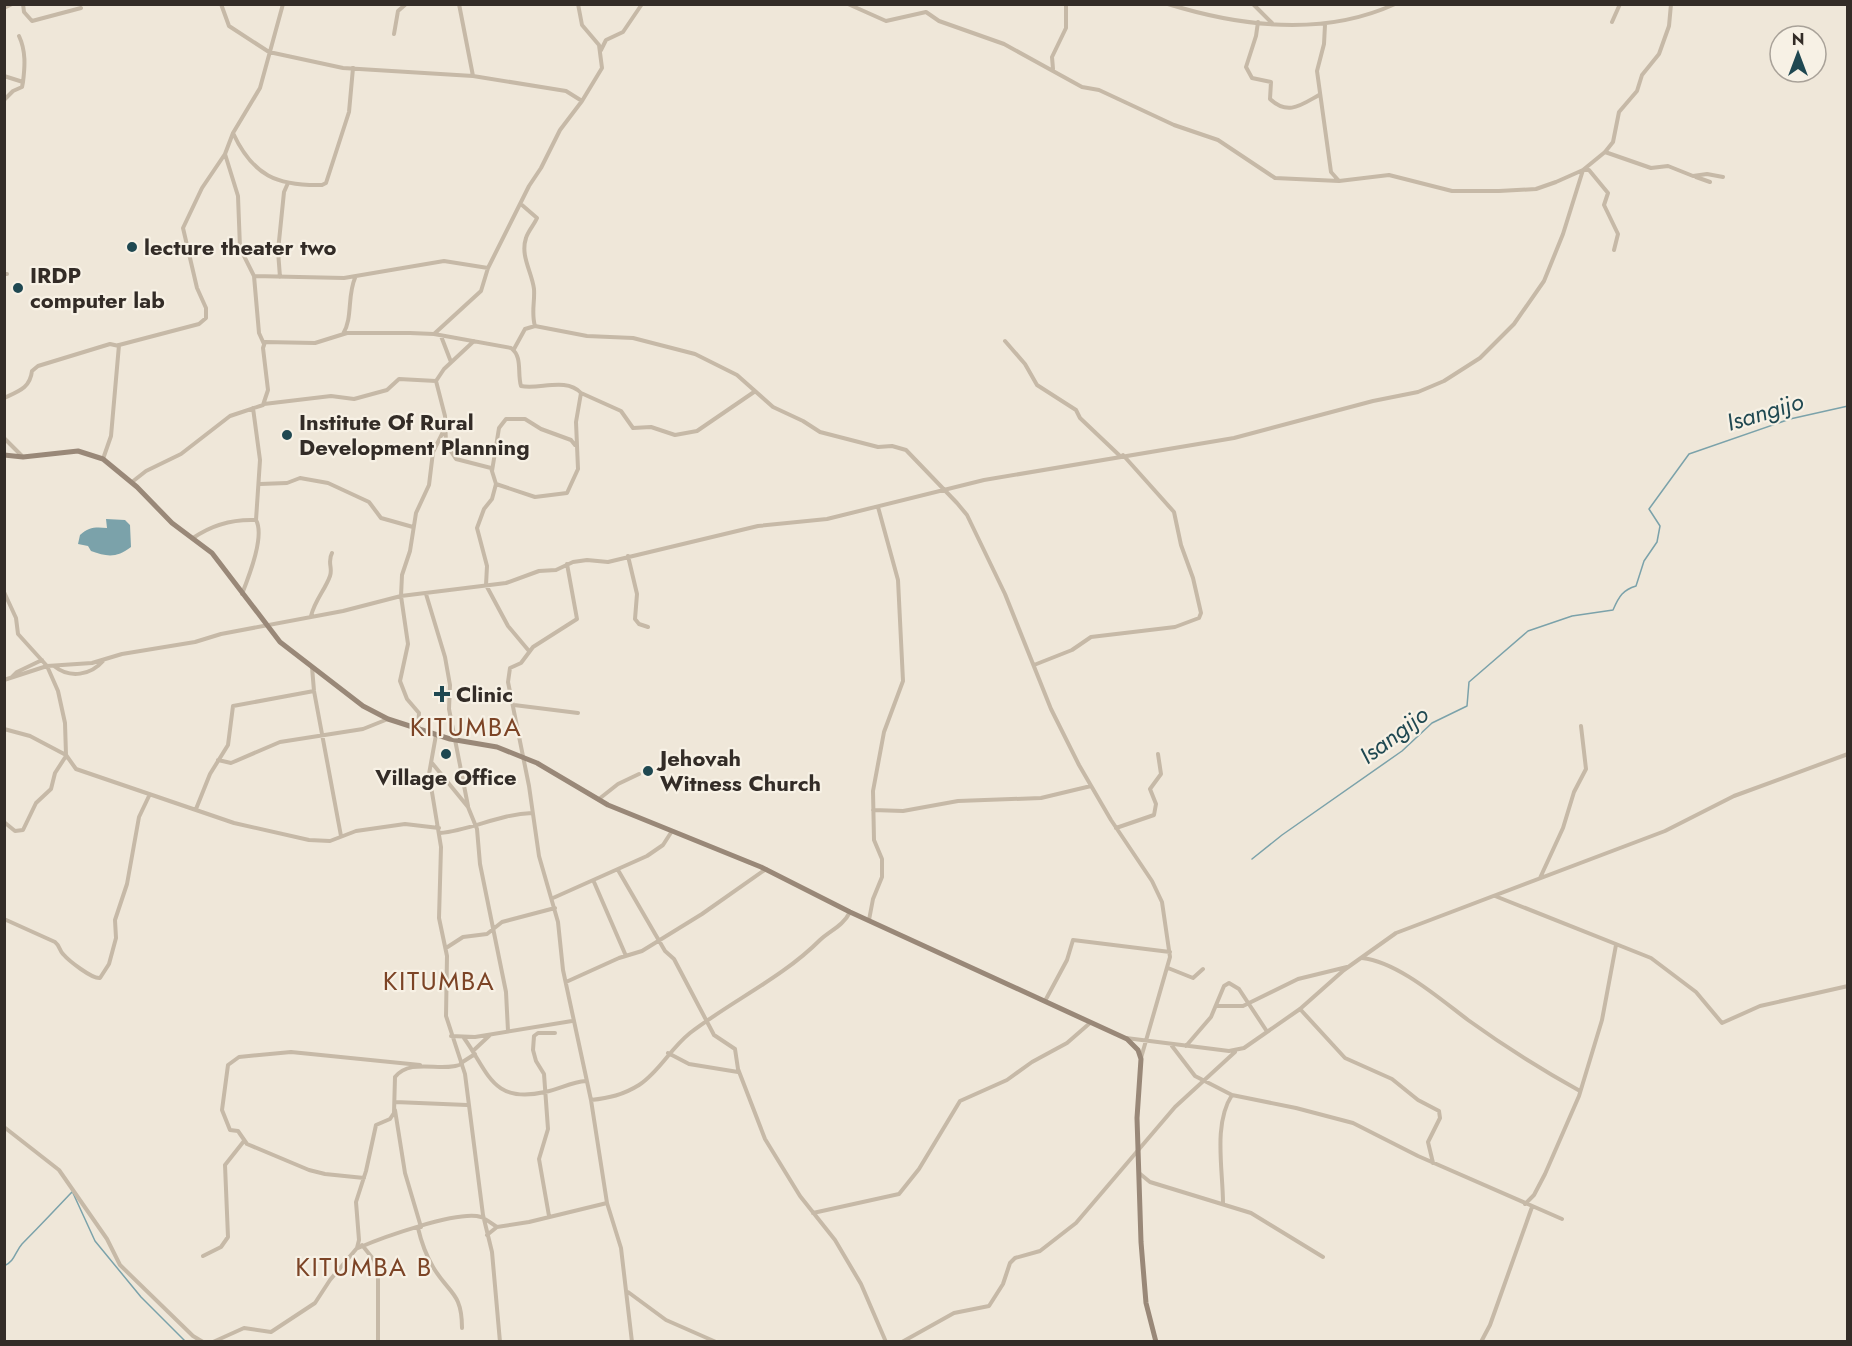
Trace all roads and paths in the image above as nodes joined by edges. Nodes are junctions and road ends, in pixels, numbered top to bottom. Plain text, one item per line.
1 (12, 4) edge
2 (23, 4) edge
3 (221, 4) edge
4 (284, 4) edge
5 (406, 4) edge
6 (459, 4) edge
7 (578, 4) edge
8 (642, 4) edge
9 (848, 4) edge
10 (1066, 4) edge
11 (1168, 4) edge
12 (1253, 4) edge
13 (1395, 4) edge
14 (1620, 4) edge
15 (1671, 4) edge
16 (4, 8) edge
17 (81, 8) dead end
18 (1258, 22) junction
19 (1612, 22) dead end
20 (1274, 24) junction
21 (1325, 25) junction
22 (394, 34) dead end
23 (19, 36) dead end
24 (601, 51) junction
25 (269, 52) junction
26 (353, 68) junction
27 (1053, 70) junction
28 (4, 76) edge
29 (473, 76) junction
30 (23, 82) junction
31 (1319, 95) junction
32 (4, 100) edge
33 (582, 101) junction
34 (234, 133) junction
35 (1605, 152) junction
36 (225, 154) junction
37 (1583, 170) junction
38 (1693, 176) junction
39 (1723, 177) dead end
40 (1339, 181) junction
41 (1710, 182) dead end
42 (288, 183) junction
43 (522, 205) junction
44 (1614, 250) dead end
45 (488, 268) junction
46 (254, 276) junction
47 (280, 277) junction
48 (355, 277) junction
49 (534, 326) junction
50 (434, 334) junction
51 (342, 335) junction
52 (441, 335) junction
53 (475, 341) junction
54 (1005, 341) dead end
55 (264, 344) junction
56 (119, 346) junction
57 (514, 349) junction
58 (451, 362) junction
59 (436, 381) junction
60 (754, 392) junction
61 (581, 393) junction
62 (4, 398) edge
63 (264, 404) junction
64 (253, 408) junction
65 (446, 426) junction
66 (4, 438) edge
67 (575, 446) junction
68 (4, 455) edge
69 (1121, 455) junction
70 (23, 457) junction
71 (103, 459) junction
72 (492, 471) junction
73 (132, 482) junction
74 (260, 484) junction
75 (496, 484) junction
76 (944, 488) junction
77 (878, 507) junction
78 (256, 520) junction
79 (413, 527) junction
80 (193, 538) junction
81 (332, 553) dead end
82 (628, 556) junction
83 (567, 564) junction
84 (486, 585) junction
85 (242, 594) junction
86 (426, 594) junction
87 (5, 595) edge
88 (401, 596) junction
89 (311, 616) junction
90 (266, 625) junction
91 (648, 627) dead end
92 (530, 651) junction
93 (42, 660) junction
94 (104, 660) junction
95 (50, 665) junction
96 (1034, 665) junction
97 (312, 667) junction
98 (12, 678) junction
99 (4, 680) edge
100 (314, 691) junction
101 (514, 705) junction
102 (578, 712) dead end
103 (388, 719) junction
104 (1581, 726) dead end
105 (4, 729) edge
106 (418, 730) junction
107 (436, 735) junction
108 (322, 737) junction
109 (456, 740) junction
110 (1848, 753) edge
111 (1158, 754) dead end
112 (66, 756) junction
113 (523, 758) junction
114 (218, 760) junction
115 (432, 763) junction
116 (639, 774) dead end
117 (1091, 786) junction
118 (149, 795) junction
119 (598, 800) junction
120 (468, 807) junction
121 (196, 809) junction
122 (873, 810) junction
123 (532, 812) junction
124 (4, 822) edge
125 (475, 824) junction
126 (1116, 828) junction
127 (440, 830) junction
128 (672, 831) junction
129 (341, 836) junction
130 (766, 869) junction
131 (618, 870) junction
132 (1540, 879) junction
133 (594, 882) junction
134 (1494, 895) junction
135 (553, 898) junction
136 (555, 908) junction
137 (850, 912) junction
138 (4, 919) edge
139 (869, 920) junction
140 (493, 929) junction
141 (660, 939) junction
142 (1616, 945) junction
143 (446, 948) junction
144 (1170, 952) junction
145 (626, 956) junction
146 (1361, 958) junction
147 (1348, 967) junction
148 (1168, 968) junction
149 (1203, 969) dead end
150 (566, 982) junction
151 (1848, 986) edge
152 (1046, 1001) junction
153 (1249, 1005) junction
154 (1217, 1006) junction
155 (1300, 1009) junction
156 (572, 1020) junction
157 (706, 1022) junction
158 (1090, 1023) junction
159 (508, 1030) junction
160 (1266, 1031) junction
161 (494, 1033) junction
162 (555, 1033) dead end
163 (452, 1036) junction
164 (1124, 1037) junction
165 (464, 1038) junction
166 (1147, 1042) junction
167 (1172, 1045) junction
168 (1186, 1046) junction
169 (1222, 1049) junction
170 (1235, 1051) junction
171 (474, 1052) junction
172 (668, 1053) junction
173 (1141, 1059) junction
174 (1225, 1062) junction
175 (461, 1063) junction
176 (424, 1066) junction
177 (739, 1072) junction
178 (586, 1081) junction
179 (1205, 1082) junction
180 (1580, 1091) junction
181 (547, 1092) junction
182 (1232, 1095) junction
183 (591, 1100) junction
184 (394, 1102) junction
185 (467, 1105) junction
186 (395, 1109) junction
187 (4, 1127) edge
188 (244, 1140) junction
189 (1140, 1149) junction
190 (1433, 1163) junction
191 (1139, 1173) junction
192 (364, 1178) junction
193 (608, 1203) junction
194 (1223, 1203) junction
195 (1524, 1204) junction
196 (1532, 1207) junction
197 (813, 1213) junction
198 (549, 1216) junction
199 (484, 1218) junction
200 (1562, 1220) dead end
201 (419, 1227) junction
202 (497, 1227) junction
203 (487, 1235) junction
204 (359, 1240) junction
205 (363, 1246) junction
206 (357, 1248) junction
207 (203, 1256) dead end
208 (1323, 1257) dead end
209 (628, 1292) junction
210 (462, 1328) dead end
211 (203, 1341) edge
212 (213, 1341) edge
213 (378, 1341) edge
214 (500, 1341) edge
215 (632, 1341) edge
216 (716, 1341) edge
217 (885, 1341) edge
218 (902, 1341) edge
219 (1156, 1341) edge
220 (1481, 1341) edge

1 - 16 street
2 - 17 street
3 - 25 street
4 - 25 street
5 - 22 street
6 - 29 street
7 - 24 street
8 - 24 street
9 - 27 street
10 - 27 street
11 - 18 street
12 - 20 street
13 - 21 street
14 - 19 street
15 - 35 street
18 - 20 street
18 - 31 street
20 - 21 street
21 - 31 street
23 - 30 street
24 - 33 street
25 - 26 street
25 - 34 street
26 - 29 street
26 - 42 street
27 - 40 street
28 - 30 street
29 - 33 street
30 - 32 street
31 - 40 street
33 - 43 street
34 - 36 street
34 - 42 street
35 - 37 street
35 - 38 street
36 - 46 street
36 - 56 street
37 - 40 street
37 - 44 street
37 - 69 street
38 - 39 street
38 - 41 street
42 - 47 street
43 - 45 street
43 - 49 street
45 - 48 street
45 - 50 street
46 - 47 street
46 - 55 street
47 - 48 street
48 - 51 street
49 - 57 street
49 - 60 street
50 - 51 street
50 - 52 street
51 - 55 street
52 - 53 street
52 - 58 street
53 - 57 street
53 - 58 street
54 - 69 street
55 - 63 street
56 - 62 street
56 - 71 street
57 - 61 street
58 - 59 street
59 - 63 street
59 - 65 street
60 - 61 street
60 - 76 street
61 - 67 street
63 - 64 street
64 - 73 street
64 - 74 street
65 - 72 street
65 - 79 street
66 - 70 street
67 - 72 street
67 - 75 street
68 - 70 street
69 - 76 street
69 - 96 street
70 - 71 street
71 - 73 street
72 - 75 street
73 - 80 street
74 - 78 street
74 - 79 street
75 - 84 street
76 - 77 street
76 - 96 street
77 - 82 street
77 - 122 street
78 - 80 street
78 - 85 street
79 - 88 street
80 - 85 street
81 - 89 street
82 - 83 street
82 - 91 street
83 - 84 street
83 - 92 street
84 - 86 street
84 - 92 street
85 - 90 street
86 - 88 street
86 - 109 street
87 - 93 street
88 - 89 street
88 - 106 street
89 - 90 street
90 - 94 street
90 - 97 street
92 - 101 street
93 - 95 street
93 - 98 street
94 - 95 street
94 - 95 street
95 - 98 street
95 - 112 street
96 - 117 street
97 - 100 street
97 - 103 street
98 - 99 street
100 - 108 street
100 - 114 street
101 - 102 street
101 - 113 street
103 - 106 street
103 - 108 street
104 - 132 street
105 - 112 street
106 - 107 street
107 - 109 street
107 - 115 street
108 - 114 street
108 - 129 street
109 - 113 street
109 - 120 street
110 - 132 street
111 - 126 street
112 - 118 street
112 - 124 street
113 - 119 street
113 - 123 street
114 - 121 street
115 - 120 street
115 - 127 street
116 - 119 street
117 - 122 street
117 - 126 street
118 - 121 street
118 - 138 street
119 - 128 street
120 - 125 street
121 - 129 street
122 - 139 street
123 - 125 street
123 - 135 street
125 - 127 street
125 - 140 street
126 - 144 street
127 - 129 street
127 - 143 street
128 - 130 street
128 - 131 street
130 - 137 street
130 - 141 street
131 - 133 street
131 - 141 street
132 - 134 street
133 - 135 street
133 - 145 street
134 - 142 street
134 - 146 street
135 - 136 street
136 - 140 street
136 - 150 street
137 - 139 street
137 - 157 street
139 - 152 street
140 - 143 street
140 - 159 street
141 - 145 street
141 - 157 street
142 - 151 street
142 - 180 street
143 - 163 street
144 - 148 street
144 - 152 street
145 - 150 street
146 - 147 street
146 - 180 street
147 - 153 street
147 - 155 street
148 - 149 street
148 - 166 street
150 - 156 street
152 - 158 street
153 - 154 street
153 - 154 street
153 - 160 street
154 - 168 street
155 - 160 street
155 - 190 street
156 - 159 street
156 - 178 street
157 - 172 street
157 - 177 street
158 - 164 street
158 - 197 street
159 - 161 street
160 - 170 street
161 - 165 street
161 - 171 street
162 - 181 street
163 - 165 street
163 - 175 street
164 - 166 street
164 - 173 street
165 - 171 street
166 - 167 street
166 - 173 street
167 - 168 street
167 - 179 street
168 - 169 street
169 - 170 street
169 - 174 street
170 - 174 street
171 - 175 street
171 - 181 street
172 - 177 street
172 - 183 street
173 - 189 street
174 - 179 street
175 - 176 street
175 - 185 street
176 - 184 street
176 - 188 street
177 - 197 street
178 - 181 street
178 - 183 street
179 - 182 street
179 - 189 street
180 - 195 street
181 - 198 street
182 - 190 street
182 - 194 street
183 - 193 street
184 - 185 street
184 - 186 street
185 - 199 street
186 - 192 street
186 - 201 street
187 - 211 street
188 - 192 street
188 - 207 street
189 - 191 street
189 - 218 street
190 - 195 street
191 - 194 street
191 - 219 street
192 - 204 street
193 - 198 street
193 - 209 street
194 - 208 street
195 - 196 street
196 - 200 street
196 - 220 street
197 - 217 street
198 - 202 street
199 - 201 street
199 - 202 street
199 - 203 street
201 - 205 street
201 - 210 street
202 - 203 street
203 - 214 street
204 - 205 street
204 - 206 street
205 - 206 street
205 - 213 street
206 - 212 street
209 - 215 street
209 - 216 street

